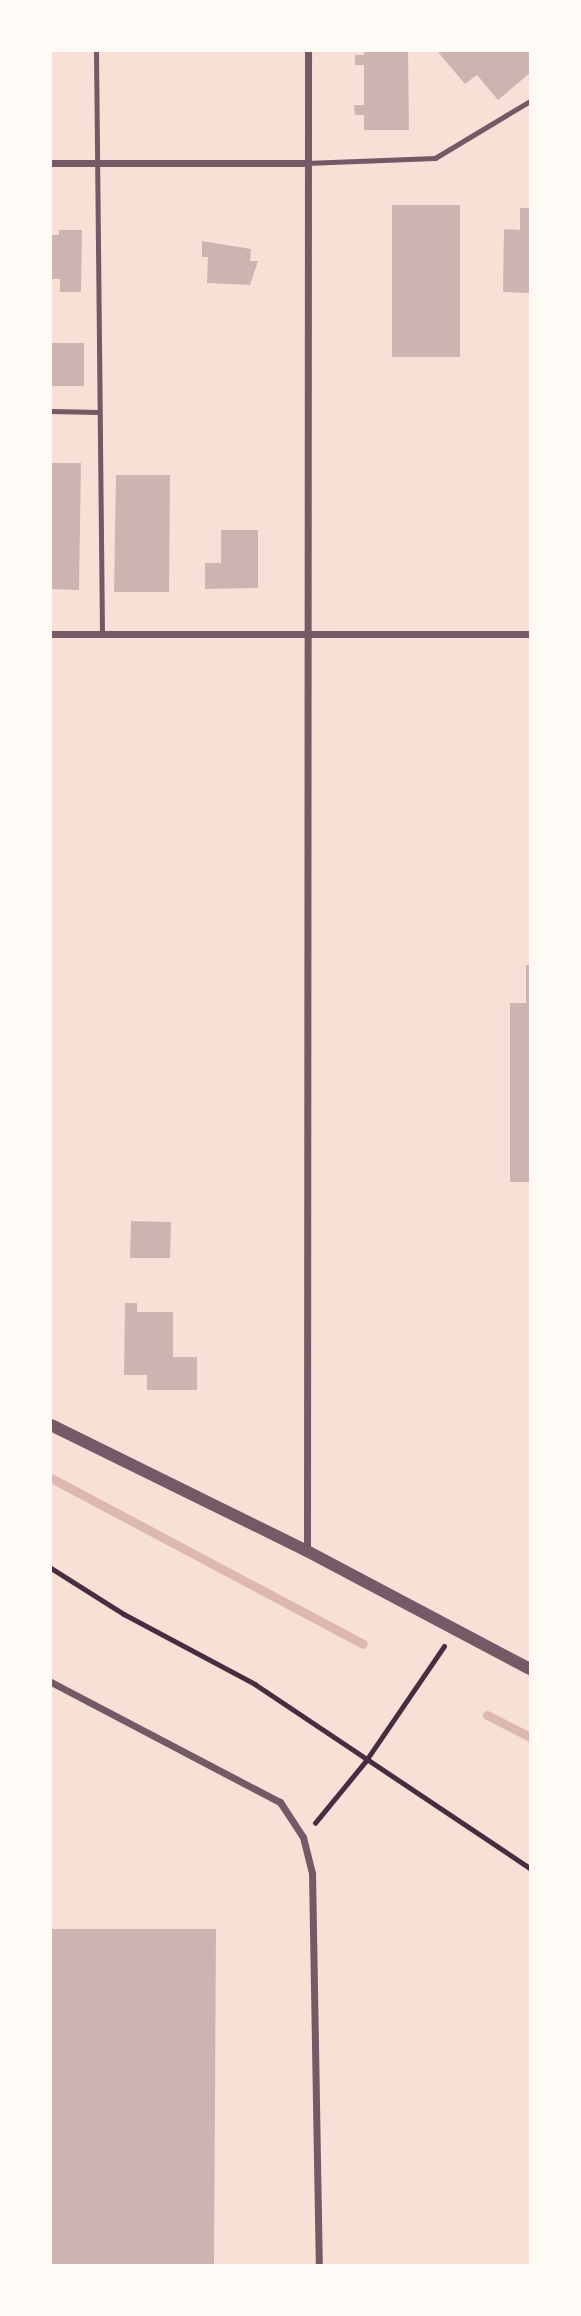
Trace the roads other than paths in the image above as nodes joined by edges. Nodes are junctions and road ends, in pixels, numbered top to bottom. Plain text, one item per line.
1 (96, 51) edge
2 (308, 51) edge
3 (530, 102) edge
4 (51, 163) edge
5 (97, 163) junction
6 (306, 163) junction
7 (51, 411) edge
8 (98, 412) junction
9 (51, 634) edge
10 (102, 634) junction
11 (305, 634) junction
12 (530, 634) edge
13 (51, 1424) edge
14 (307, 1551) junction
15 (530, 1669) edge
16 (51, 1682) edge
17 (319, 2265) edge

1 - 5 lane
2 - 6 street
3 - 6 lane
4 - 5 street
5 - 6 street
5 - 8 lane
6 - 11 street
7 - 8 lane
8 - 10 lane
9 - 10 street
10 - 11 street
11 - 12 street
11 - 14 street
13 - 14 street
14 - 15 street
16 - 17 street

